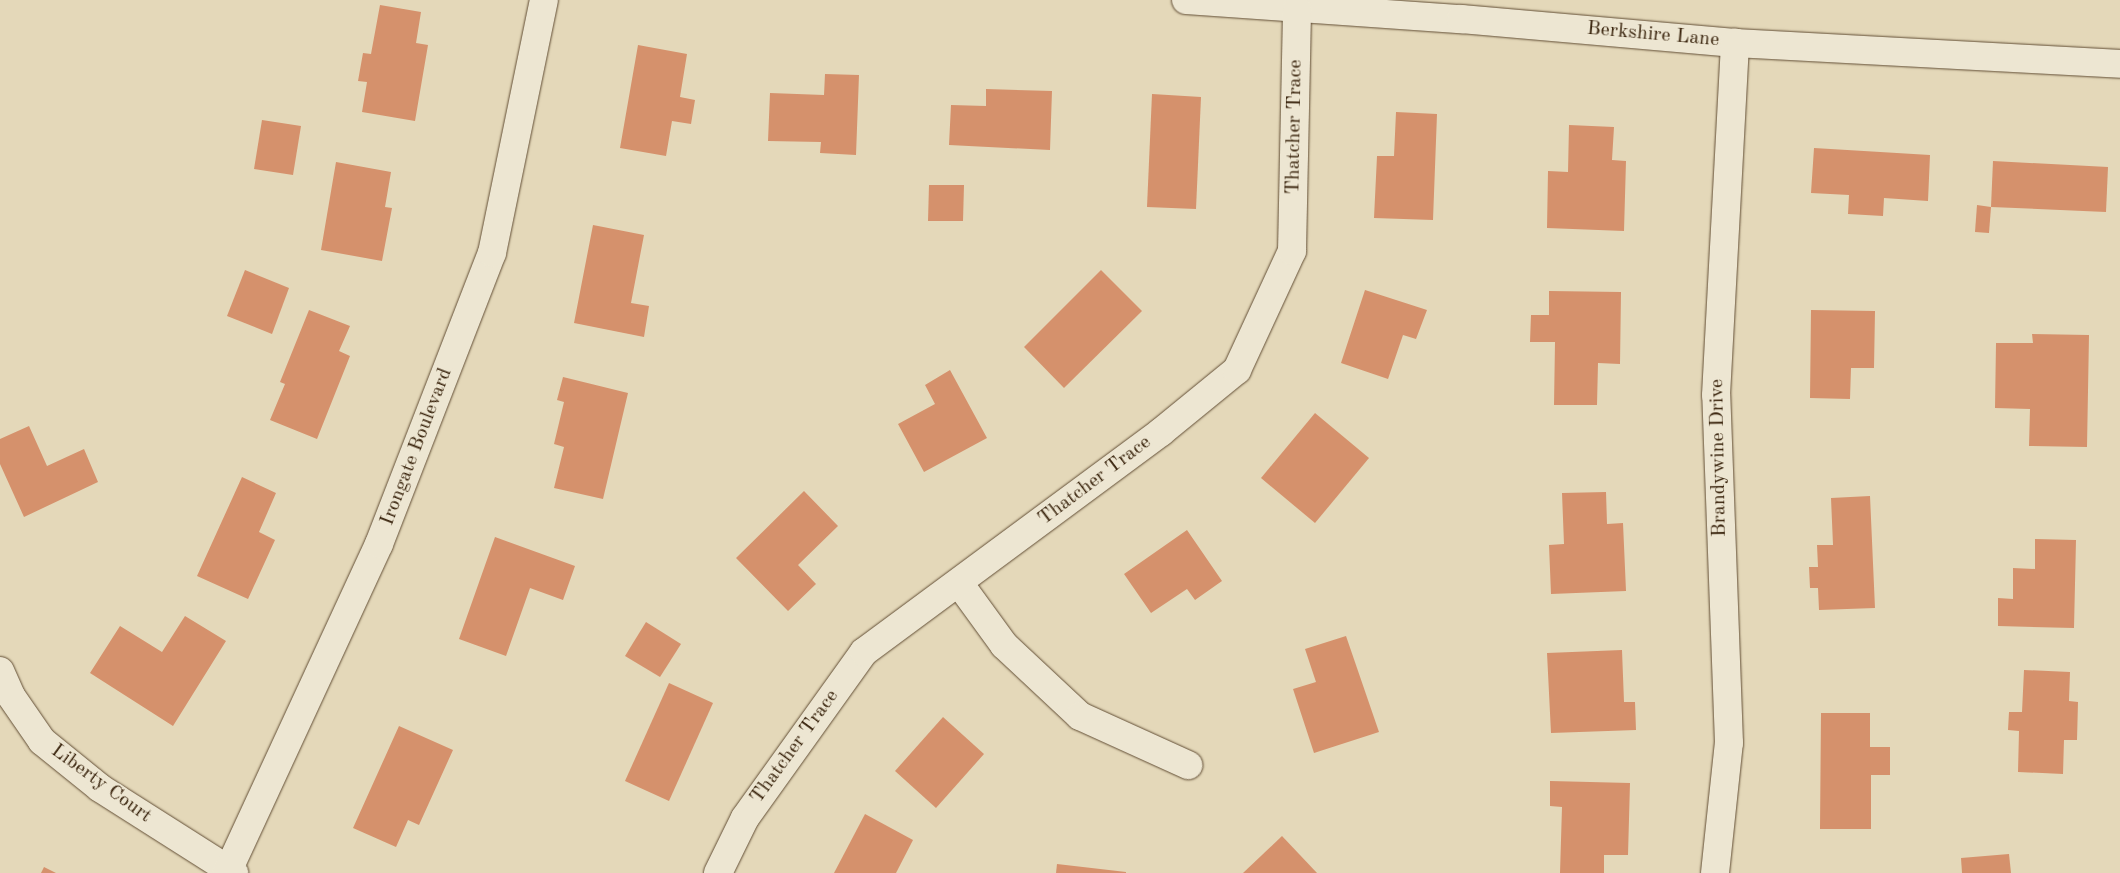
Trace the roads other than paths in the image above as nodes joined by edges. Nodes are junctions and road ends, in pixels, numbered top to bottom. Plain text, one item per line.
1 (544, 0) edge
2 (1186, 0) edge
3 (1297, 9) junction
4 (1735, 43) junction
5 (2120, 64) edge
6 (959, 583) junction
7 (0, 671) edge
8 (1188, 765) dead end
9 (230, 872) edge
10 (718, 873) edge
11 (1715, 873) edge

1 - 9 street, Irongate Boulevard
2 - 3 street, Berkshire Lane
3 - 4 street, Berkshire Lane
3 - 6 street, Thatcher Trace
4 - 5 street, Berkshire Lane
4 - 11 street, Brandywine Drive
6 - 8 street
6 - 10 street, Thatcher Trace
7 - 9 street, Liberty Court

